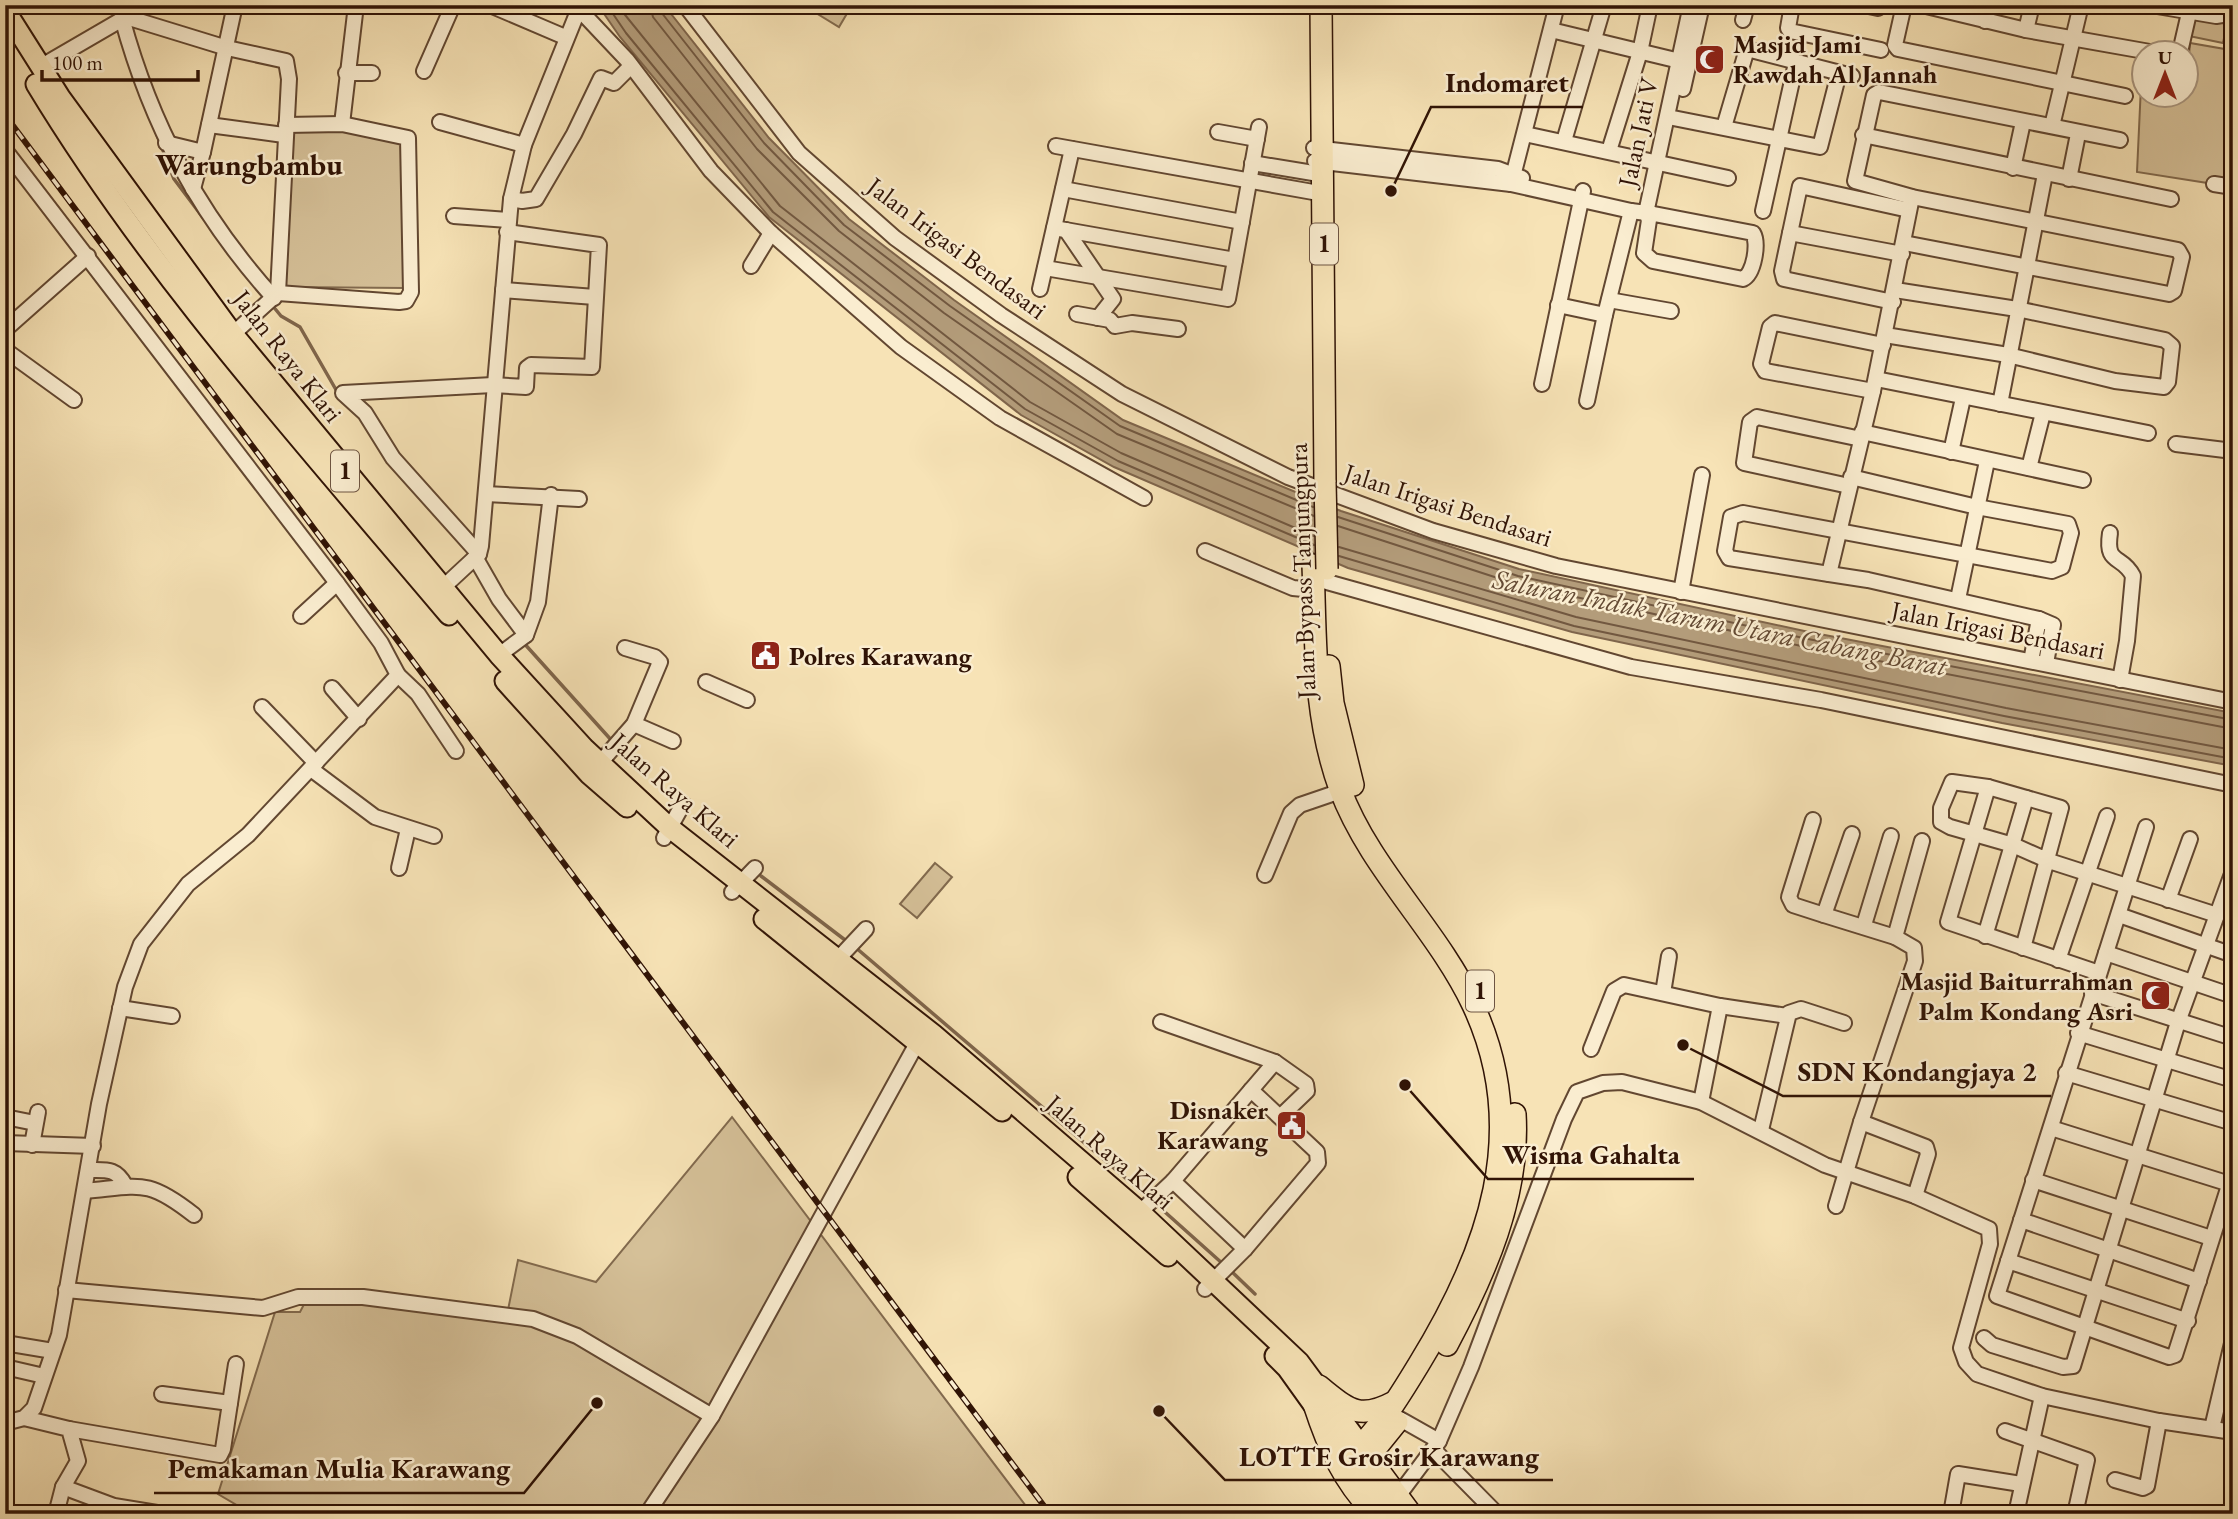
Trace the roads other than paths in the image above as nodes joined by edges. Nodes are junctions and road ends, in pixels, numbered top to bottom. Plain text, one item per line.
1 (235, 5) edge
2 (356, 5) edge
3 (453, 5) edge
4 (490, 5) edge
5 (1311, 5) edge
6 (1321, 5) edge
7 (1557, 5) edge
8 (1604, 5) edge
9 (1650, 5) edge
10 (1691, 5) edge
11 (1702, 5) edge
12 (1747, 5) edge
13 (1792, 5) edge
14 (1904, 5) edge
15 (1922, 5) edge
16 (1989, 5) edge
17 (2032, 5) edge
18 (2081, 5) edge
19 (2151, 5) edge
20 (2225, 5) edge
21 (577, 8) edge
22 (692, 8) edge
23 (1945, 9) edge
24 (5, 10) edge
25 (2189, 13) junction
26 (119, 19) junction
27 (1743, 20) dead end
28 (1985, 22) junction
29 (1551, 30) junction
30 (2026, 30) junction
31 (5, 32) edge
32 (565, 37) junction
33 (2183, 38) edge
34 (2074, 39) junction
35 (1596, 41) junction
36 (227, 48) junction
37 (2130, 49) edge
38 (1881, 50) dead end
39 (1640, 52) junction
40 (1684, 62) junction
41 (1796, 63) junction
42 (631, 66) junction
43 (40, 67) junction
44 (424, 71) dead end
45 (346, 73) junction
46 (372, 74) dead end
47 (2063, 84) junction
48 (2125, 96) dead end
49 (1672, 118) junction
50 (440, 122) dead end
51 (2023, 122) junction
52 (342, 124) junction
53 (209, 125) junction
54 (2052, 126) junction
55 (1724, 127) junction
56 (285, 130) junction
57 (1218, 132) dead end
58 (1525, 134) junction
59 (2078, 134) junction
60 (1863, 135) junction
61 (1778, 140) junction
62 (2120, 140) dead end
63 (1564, 141) junction
64 (166, 143) junction
65 (524, 145) junction
66 (1056, 146) dead end
67 (1072, 149) junction
68 (5, 150) edge
69 (1609, 151) junction
70 (202, 152) junction
71 (1252, 163) junction
72 (1317, 164) junction
73 (1660, 164) junction
74 (2013, 167) junction
75 (2045, 174) junction
76 (1728, 178) dead end
77 (2069, 178) junction
78 (1249, 180) junction
79 (1512, 180) junction
80 (2214, 184) dead end
81 (2233, 187) edge
82 (1853, 188) junction
83 (193, 189) junction
84 (1063, 189) junction
85 (1583, 196) junction
86 (511, 199) junction
87 (2171, 199) dead end
88 (125, 203) junction
89 (1910, 203) junction
90 (1631, 211) junction
91 (1763, 211) dead end
92 (1649, 213) junction
93 (454, 216) dead end
94 (2035, 219) junction
95 (1242, 222) junction
96 (508, 226) junction
97 (1060, 229) junction
98 (771, 233) junction
99 (1790, 233) junction
100 (1903, 249) junction
101 (88, 256) junction
102 (1235, 260) junction
103 (751, 266) dead end
104 (2026, 266) junction
105 (1045, 268) junction
106 (1098, 277) junction
107 (1040, 289) dead end
108 (503, 290) junction
109 (1894, 296) junction
110 (595, 298) junction
111 (273, 299) junction
112 (1609, 300) junction
113 (1558, 305) junction
114 (2017, 309) junction
115 (1671, 311) dead end
116 (1077, 314) dead end
117 (1605, 315) junction
118 (1098, 318) junction
119 (6, 327) edge
120 (1178, 329) dead end
121 (233, 334) junction
122 (1884, 340) junction
123 (5, 350) edge
124 (2008, 355) junction
125 (1542, 384) dead end
126 (494, 385) junction
127 (1875, 385) junction
128 (1963, 398) junction
129 (74, 400) dead end
130 (1587, 401) dead end
131 (2000, 404) junction
132 (2043, 413) junction
133 (2148, 433) dead end
134 (1861, 436) junction
135 (2176, 444) dead end
136 (2233, 451) edge
137 (1951, 453) junction
138 (1987, 461) junction
139 (2029, 468) junction
140 (1702, 475) dead end
141 (1319, 480) junction
142 (2083, 480) dead end
143 (1850, 482) junction
144 (486, 494) junction
145 (551, 495) junction
146 (1144, 498) dead end
147 (579, 499) dead end
148 (1977, 507) junction
149 (1839, 531) junction
150 (2110, 533) dead end
151 (1205, 551) dead end
152 (1967, 556) junction
153 (472, 560) junction
154 (1829, 574) junction
155 (1320, 577) junction
156 (337, 583) junction
157 (438, 592) junction
158 (1681, 592) junction
159 (1958, 599) junction
160 (301, 616) dead end
161 (2039, 619) junction
162 (522, 638) junction
163 (625, 648) dead end
164 (499, 655) junction
165 (2031, 661) junction
166 (2046, 663) junction
167 (398, 675) junction
168 (2120, 680) junction
169 (706, 682) dead end
170 (331, 688) dead end
171 (747, 700) dead end
172 (2233, 702) edge
173 (261, 707) dead end
174 (359, 719) junction
175 (634, 724) junction
176 (673, 741) dead end
177 (456, 751) dead end
178 (599, 764) junction
179 (313, 766) junction
180 (2233, 785) edge
181 (1988, 787) junction
182 (1340, 791) junction
183 (2026, 798) junction
184 (2107, 816) dead end
185 (675, 819) junction
186 (1813, 820) dead end
187 (2146, 827) dead end
188 (408, 829) junction
189 (1973, 833) junction
190 (1852, 834) dead end
191 (434, 836) dead end
192 (1891, 836) dead end
193 (2190, 839) dead end
194 (1922, 841) dead end
195 (2013, 845) junction
196 (2049, 861) junction
197 (399, 868) dead end
198 (2233, 871) edge
199 (2089, 873) junction
200 (1265, 874) dead end
201 (744, 879) junction
202 (2129, 885) junction
203 (2168, 900) junction
204 (2224, 910) edge
205 (1824, 915) junction
206 (2119, 915) junction
207 (1864, 925) junction
208 (862, 933) dead end
209 (1985, 936) junction
210 (1895, 937) junction
211 (2207, 947) junction
212 (2023, 948) junction
213 (2106, 953) junction
214 (842, 955) junction
215 (2233, 955) edge
216 (1669, 956) dead end
217 (2057, 960) junction
218 (2099, 973) junction
219 (2192, 982) junction
220 (1663, 993) junction
221 (2092, 993) junction
222 (2233, 996) edge
223 (1720, 1006) junction
224 (120, 1008) junction
225 (172, 1016) dead end
226 (1787, 1016) junction
227 (1161, 1022) dead end
228 (2178, 1022) junction
229 (1844, 1023) dead end
230 (2078, 1033) junction
231 (933, 1034) junction
232 (2233, 1038) edge
233 (916, 1045) junction
234 (1591, 1049) dead end
235 (2167, 1059) junction
236 (1275, 1062) junction
237 (2066, 1073) junction
238 (2233, 1080) edge
239 (1251, 1090) junction
240 (2155, 1101) junction
241 (1701, 1102) junction
242 (1281, 1116) junction
243 (5, 1117) edge
244 (1861, 1122) junction
245 (2233, 1124) edge
246 (2051, 1128) junction
247 (1762, 1130) junction
248 (5, 1143) edge
249 (32, 1144) junction
250 (93, 1146) junction
251 (2137, 1153) junction
252 (89, 1170) junction
253 (1846, 1172) junction
254 (2033, 1180) junction
255 (1173, 1181) junction
256 (2232, 1181) edge
257 (125, 1185) junction
258 (85, 1191) junction
259 (1915, 1196) junction
260 (1148, 1206) junction
261 (1836, 1206) dead end
262 (2119, 1210) junction
263 (194, 1215) dead end
264 (2019, 1225) junction
265 (1989, 1229) junction
266 (2211, 1238) junction
267 (1245, 1249) junction
268 (2108, 1251) junction
269 (2008, 1261) junction
270 (1218, 1277) junction
271 (2199, 1281) junction
272 (66, 1290) junction
273 (2096, 1290) junction
274 (2188, 1321) junction
275 (2084, 1327) junction
276 (1984, 1338) dead end
277 (2233, 1339) edge
278 (5, 1343) edge
279 (53, 1351) junction
280 (236, 1364) dead end
281 (5, 1367) edge
282 (44, 1376) junction
283 (162, 1394) dead end
284 (1316, 1395) junction
285 (2042, 1396) junction
286 (230, 1403) junction
287 (1398, 1410) junction
288 (712, 1416) junction
289 (24, 1418) junction
290 (2159, 1421) junction
291 (5, 1423) edge
292 (69, 1429) junction
293 (2212, 1429) junction
294 (2005, 1431) dead end
295 (2233, 1432) edge
296 (2032, 1439) junction
297 (1436, 1446) junction
298 (1360, 1457) junction
299 (2115, 1480) dead end
300 (2021, 1484) junction
301 (63, 1487) junction
302 (1394, 1499) edge
303 (56, 1514) edge
304 (163, 1514) edge
305 (647, 1514) edge
306 (1375, 1514) edge
307 (1411, 1514) edge
308 (1497, 1514) edge
309 (1951, 1514) edge
310 (2016, 1514) edge
311 (2075, 1514) edge

1 - 36 street
2 - 45 street
3 - 44 street
4 - 32 street
5 - 72 highway, Jalan Bypass Tanjungpura / 1
6 - 72 highway, Jalan Bypass Tanjungpura / 1
7 - 29 street
8 - 35 street
9 - 39 street
10 - 40 street
11 - 40 street
12 - 27 street
13 - 38 street
14 - 47 street
15 - 23 street
16 - 28 street
17 - 30 street
18 - 34 street
19 - 25 street
20 - 25 street
21 - 32 street
21 - 42 street
22 - 158 street, Jalan Irigasi Bendasari
23 - 28 street
24 - 43 main road, Jalan Raya Klari / 1
25 - 33 street
26 - 36 street
26 - 43 street
26 - 64 street
28 - 30 street
29 - 35 street
29 - 58 street
30 - 34 street
31 - 88 main road, Jalan Raya Klari / 1
32 - 65 street
34 - 37 street
34 - 47 street
35 - 39 street
35 - 63 street
36 - 53 street
36 - 56 street
39 - 40 street
39 - 69 street
40 - 49 street, Jalan Jati V
41 - 55 street
41 - 61 street
41 - 61 street
42 - 86 street
42 - 98 street
43 - 88 main road, Jalan Raya Klari / 1
45 - 46 street
45 - 52 street
47 - 48 street
47 - 54 street
49 - 55 street
49 - 73 street, Jalan Jati V
50 - 65 street
51 - 54 street
51 - 60 street
51 - 74 street
52 - 56 street
52 - 111 street
53 - 56 street
53 - 70 street
54 - 59 street
55 - 61 street
56 - 111 street
57 - 71 street
58 - 63 street
58 - 79 street
59 - 62 street
59 - 77 street
60 - 74 street
60 - 82 street
61 - 91 street
63 - 69 street
64 - 70 street
64 - 83 street
65 - 86 street
66 - 67 street
67 - 78 street
67 - 84 street
68 - 101 street
69 - 73 street
70 - 83 street
71 - 72 street
71 - 78 street
72 - 78 street
72 - 79 street
72 - 141 highway, Jalan Bypass Tanjungpura / 1
72 - 141 highway, Jalan Bypass Tanjungpura / 1
73 - 76 street
73 - 92 street, Jalan Jati V
74 - 75 street
75 - 77 street
75 - 94 street
77 - 87 street
78 - 95 street
79 - 85 street
80 - 81 street
82 - 89 street
82 - 99 street
83 - 111 street
84 - 95 street
84 - 97 street
85 - 90 street
85 - 92 street
85 - 113 street
86 - 96 street
88 - 121 main road, Jalan Raya Klari / 1
88 - 157 main road, Jalan Raya Klari / 1
89 - 94 street
89 - 100 street
90 - 92 street
90 - 112 street
92 - 92 street, Jalan Jati V
93 - 96 street
94 - 104 street
94 - 104 street
95 - 102 street
96 - 108 street
96 - 110 street
97 - 102 street
97 - 105 street
97 - 106 street
98 - 103 street
98 - 146 street
99 - 100 street
99 - 109 street
100 - 104 street
100 - 109 street
101 - 119 street
101 - 156 street
102 - 106 street
104 - 114 street
105 - 106 street
105 - 107 street
106 - 118 street
108 - 110 street
108 - 126 street
109 - 114 street
109 - 122 street
110 - 126 street
111 - 121 street
112 - 115 street
112 - 117 street
113 - 117 street
113 - 125 street
114 - 124 street
114 - 124 street
116 - 118 street
117 - 130 street
118 - 120 street
121 - 157 main road, Jalan Raya Klari / 1
122 - 124 street
122 - 127 street
122 - 127 street
123 - 129 street
124 - 131 street
126 - 144 street
126 - 153 street
127 - 128 street
127 - 134 street
128 - 131 street
128 - 137 street
131 - 132 street
132 - 133 street
132 - 139 street
134 - 137 street
134 - 143 street
134 - 143 street
135 - 136 street
137 - 138 street
138 - 139 street
138 - 148 street
139 - 142 street
140 - 158 street
141 - 155 highway, Jalan Bypass Tanjungpura / 1, bridge
143 - 148 street
143 - 149 street
144 - 145 street
144 - 153 street
145 - 147 street
145 - 162 street
148 - 152 street
148 - 152 street
149 - 152 street
149 - 154 street
149 - 154 street
150 - 168 street
151 - 155 street
152 - 159 street
153 - 157 street
153 - 162 street
154 - 159 street
155 - 180 street
155 - 182 highway, Jalan Bypass Tanjungpura / 1
155 - 287 highway, Jalan Bypass Tanjungpura / 1
156 - 160 street
156 - 167 street
157 - 164 main road, Jalan Raya Klari / 1
157 - 185 main road, Jalan Raya Klari / 1
158 - 165 street, Jalan Irigasi Bendasari
159 - 161 street
161 - 165 street
161 - 166 street
162 - 164 street
163 - 175 street
164 - 178 main road, Jalan Raya Klari / 1
165 - 166 street, Jalan Irigasi Bendasari
166 - 168 street, Jalan Irigasi Bendasari
167 - 174 street
167 - 177 street
168 - 172 street, Jalan Irigasi Bendasari
169 - 171 street
170 - 174 street
173 - 179 street
174 - 179 street
175 - 176 street
175 - 178 street
178 - 185 main road, Jalan Raya Klari / 1
179 - 188 street
179 - 224 street
181 - 183 street
181 - 189 street
181 - 189 street
182 - 200 street
182 - 287 highway, Jalan Bypass Tanjungpura / 1
183 - 195 street
183 - 196 street
184 - 199 street
185 - 201 main road, Jalan Raya Klari / 1
186 - 205 street
187 - 202 street
188 - 191 street
188 - 197 street
189 - 195 street
189 - 209 street
190 - 205 street
192 - 207 street
193 - 203 street
194 - 210 street
195 - 196 street
195 - 209 street
196 - 199 street
196 - 212 street
198 - 204 street
199 - 202 street
199 - 217 street
201 - 214 main road, Jalan Raya Klari / 1
201 - 233 main road, Jalan Raya Klari / 1
202 - 203 street
202 - 206 street
203 - 204 street
204 - 211 street
205 - 207 street
206 - 211 street
206 - 213 street
207 - 210 street
208 - 214 street
209 - 212 street
210 - 244 street
211 - 215 street
211 - 219 street
212 - 217 street
213 - 218 street
213 - 219 street
214 - 231 main road, Jalan Raya Klari / 1
216 - 220 street
217 - 218 street
218 - 221 street
219 - 222 street
219 - 228 street
220 - 223 street
220 - 234 street
221 - 228 street
221 - 230 street
223 - 226 street
223 - 241 street
224 - 225 street
224 - 250 street
226 - 229 street
226 - 247 street
227 - 236 street
228 - 232 street
228 - 235 street
230 - 235 street
230 - 237 street
231 - 233 street
231 - 260 main road, Jalan Raya Klari / 1
233 - 270 main road, Jalan Raya Klari / 1
233 - 288 street
235 - 238 street
235 - 240 street
236 - 239 street
236 - 242 street
237 - 240 street
237 - 246 street
239 - 242 street
239 - 255 street
240 - 245 street
240 - 251 street
241 - 247 street
241 - 297 street
242 - 267 street
243 - 249 street
244 - 253 street
244 - 259 street
246 - 251 street
246 - 254 street
247 - 253 street
248 - 249 street
249 - 250 street
250 - 252 street
251 - 256 street
251 - 262 street
252 - 257 street
252 - 258 street
253 - 259 street
253 - 261 street
254 - 262 street
254 - 264 street
255 - 260 street
255 - 267 street
256 - 266 street
257 - 258 street
257 - 263 street
258 - 272 street
259 - 265 street
260 - 270 main road, Jalan Raya Klari / 1
262 - 266 street
262 - 268 street
264 - 265 street
264 - 268 street
264 - 269 street
265 - 285 street
266 - 271 street
267 - 270 street
268 - 271 street
268 - 273 street
269 - 273 street
269 - 275 street
270 - 284 main road, Jalan Raya Klari / 1
271 - 274 street
272 - 279 street
272 - 288 street
273 - 274 street
273 - 275 street
274 - 275 street
275 - 276 street
277 - 293 street
278 - 279 street
279 - 282 street
280 - 286 street
281 - 282 street
282 - 289 street
283 - 286 street
284 - 287 highway
284 - 298 main road, Jalan Raya Klari / 1
284 - 306 highway
285 - 290 street
285 - 296 street
286 - 292 street
287 - 297 street
287 - 298 highway, Jalan Bypass Tanjungpura / 1
287 - 302 highway
288 - 305 street
289 - 291 street
289 - 292 street
290 - 293 street
290 - 299 street
292 - 301 street
293 - 295 street
294 - 296 street
296 - 300 street
296 - 311 street
297 - 302 street
297 - 308 street
298 - 302 highway, Jalan Raya Klari / 1
300 - 309 street
300 - 310 street
301 - 303 street
301 - 304 street
302 - 307 highway, Jalan Raya Klari / 1

